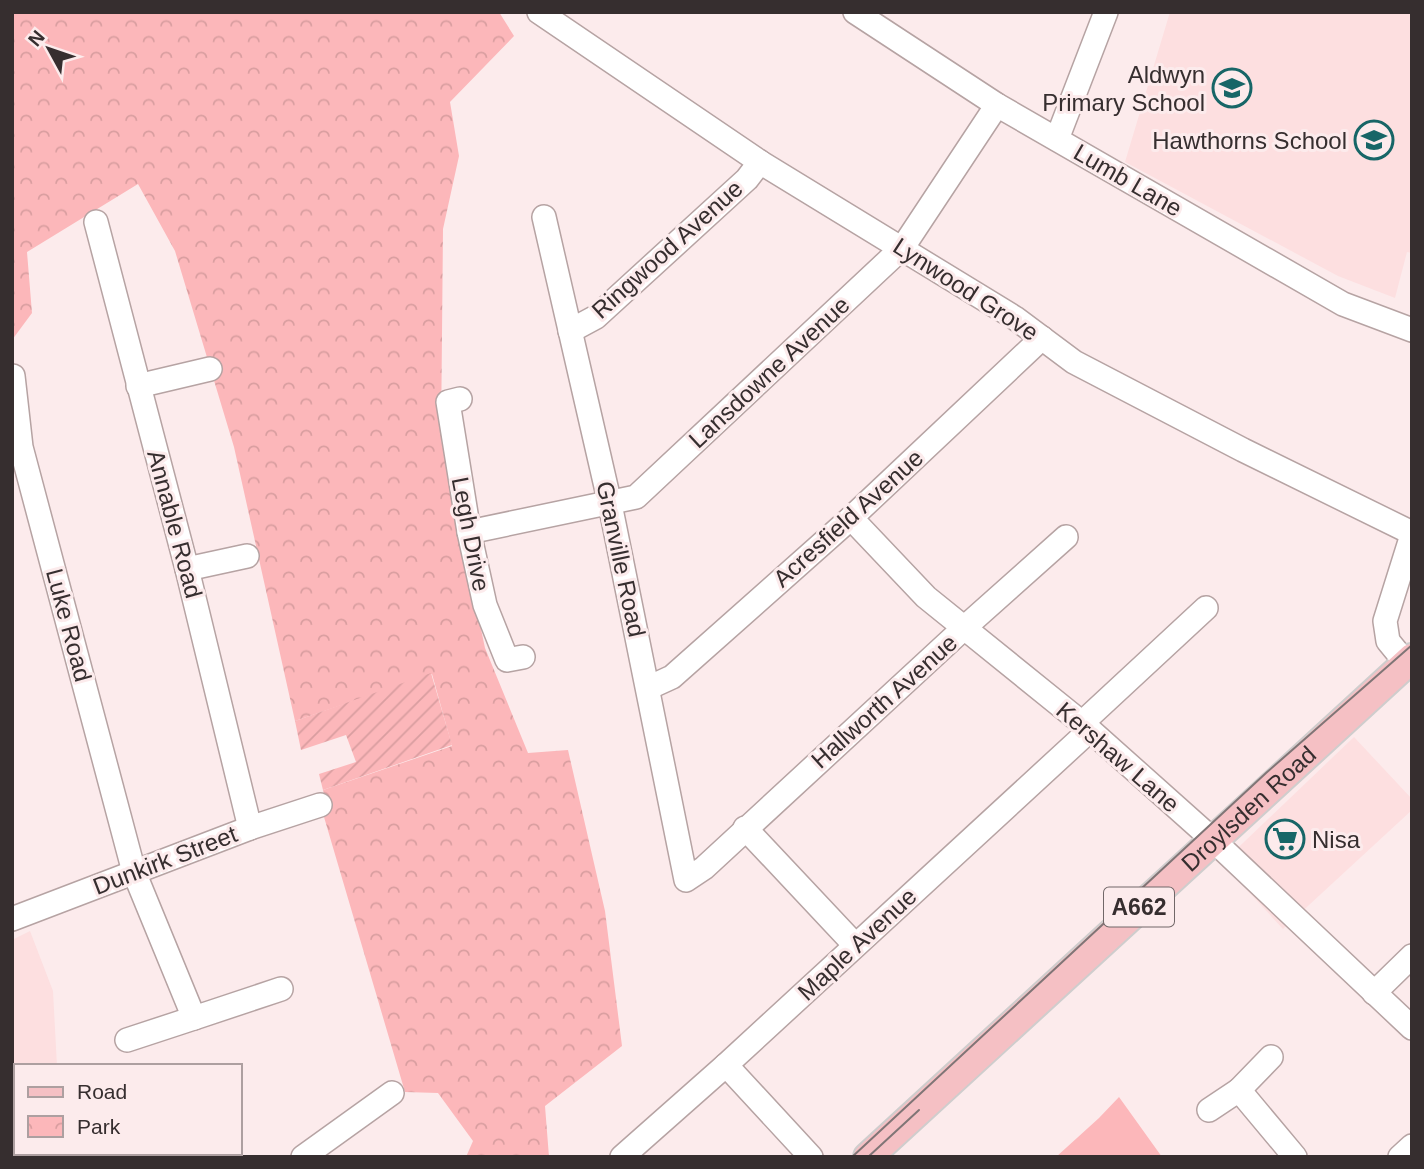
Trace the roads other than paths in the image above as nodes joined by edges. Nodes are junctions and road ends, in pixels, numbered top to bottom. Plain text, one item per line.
1 (539, 12) edge
2 (855, 12) edge
3 (1106, 12) edge
4 (997, 105) junction
5 (1057, 139) junction
6 (760, 162) junction
7 (544, 217) dead end
8 (96, 222) dead end
9 (903, 247) junction
10 (1412, 330) edge
11 (570, 331) junction
12 (1042, 338) junction
13 (210, 369) dead end
14 (13, 376) edge
15 (138, 386) junction
16 (460, 399) dead end
17 (17, 450) edge
18 (610, 504) junction
19 (851, 518) junction
20 (469, 532) junction
21 (1412, 534) edge
22 (1066, 537) dead end
23 (247, 556) dead end
24 (187, 569) junction
25 (1206, 608) dead end
26 (964, 628) junction
27 (523, 657) dead end
28 (1409, 661) edge
29 (648, 688) junction
30 (1086, 727) junction
31 (320, 804) dead end
32 (250, 828) junction
33 (746, 828) junction
34 (1212, 839) junction
35 (704, 868) joint
36 (134, 872) junction
37 (12, 919) edge
38 (855, 945) junction
39 (1412, 956) edge
40 (281, 989) dead end
41 (1374, 992) junction
42 (194, 1018) junction
43 (1412, 1028) edge
44 (127, 1040) dead end
45 (1271, 1057) dead end
46 (726, 1065) junction
47 (1239, 1090) junction
48 (392, 1093) dead end
49 (1209, 1110) dead end
50 (1412, 1146) edge
51 (330, 1150) edge
52 (303, 1157) edge
53 (622, 1157) edge
54 (811, 1157) edge
55 (868, 1157) edge
56 (1295, 1157) edge
57 (1400, 1157) edge

1 - 6 street, Lynwood Grove
2 - 4 street, Lumb Lane
3 - 5 street
4 - 5 street, Lumb Lane
4 - 9 street, Lansdowne Avenue
5 - 10 street, Lumb Lane
6 - 9 street, Lynwood Grove
6 - 11 street, Ringwood Avenue
7 - 11 street, Granville Road
8 - 15 street, Annable Road
9 - 12 street, Lynwood Grove
9 - 18 street, Lansdowne Avenue
11 - 18 street, Granville Road
12 - 19 street, Acresfield Avenue
12 - 21 street, Lynwood Grove
13 - 15 street
14 - 17 street, Luke Road
15 - 24 street, Annable Road
16 - 20 street, Legh Drive
17 - 36 street, Luke Road
18 - 20 street, Lansdowne Avenue
18 - 29 street, Granville Road
19 - 26 street, Kershaw Lane
19 - 29 street, Acresfield Avenue
20 - 27 street, Legh Drive
21 - 28 street
22 - 26 street, Hallworth Avenue
23 - 24 street
24 - 32 street, Annable Road
25 - 30 street, Maple Avenue
26 - 30 street, Kershaw Lane
26 - 33 street, Hallworth Avenue
28 - 34 main road, Droylsden Road / A662
29 - 35 street, Granville Road
30 - 34 street, Kershaw Lane
30 - 38 street, Maple Avenue
31 - 32 street, Dunkirk Street
32 - 36 street, Dunkirk Street
33 - 35 street, Hallworth Avenue
33 - 38 street
34 - 41 street, Kershaw Lane
34 - 55 main road, Droylsden Road / A662
36 - 37 street, Dunkirk Street
36 - 42 street, Luke Road
38 - 46 street, Maple Avenue
39 - 41 street
40 - 42 street
41 - 43 street, Kershaw Lane
42 - 44 street
45 - 47 street
46 - 53 street, Maple Avenue
46 - 54 street
47 - 49 street
47 - 56 street
48 - 51 street
50 - 57 street
51 - 52 street

